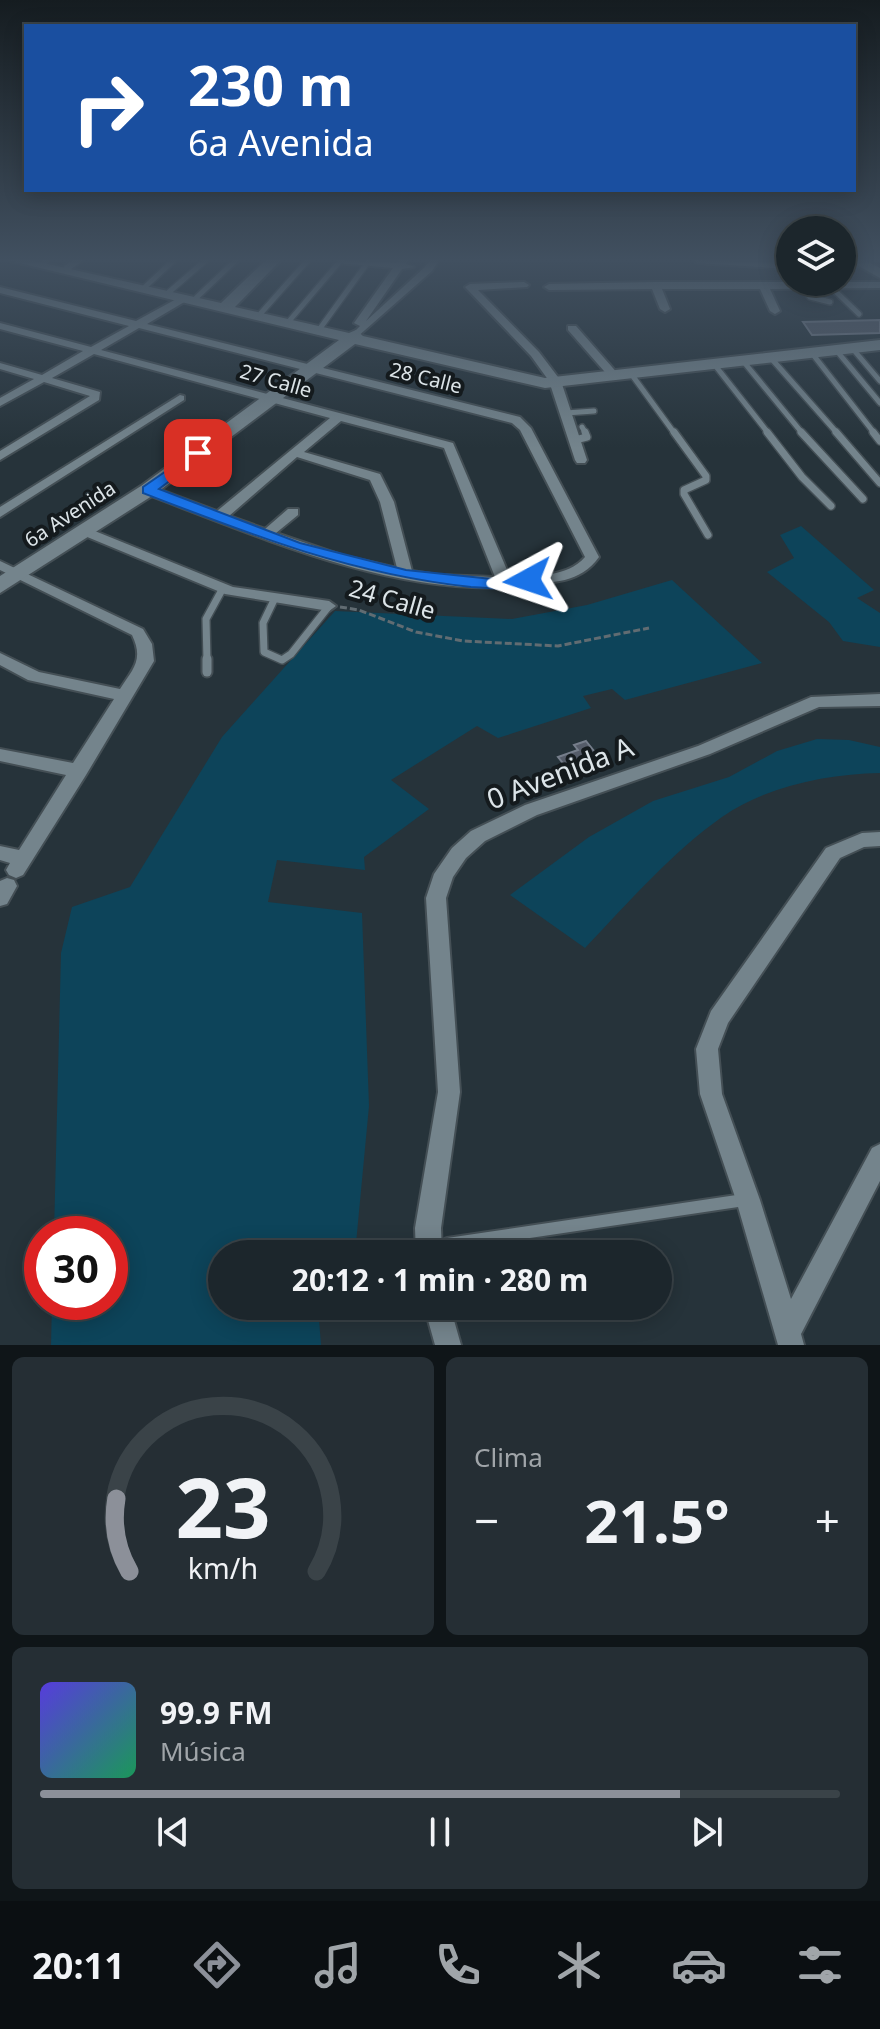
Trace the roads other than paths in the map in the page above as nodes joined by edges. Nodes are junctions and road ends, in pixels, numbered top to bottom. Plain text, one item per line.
1 (135, 323) edge
2 (295, 323) edge
3 (302, 323) edge
4 (324, 323) edge
5 (361, 323) edge
6 (367, 323) edge
7 (505, 323) edge
8 (140, 324) junction
9 (0, 326) edge
10 (321, 327) junction
11 (572, 328) dead end
12 (352, 336) junction
13 (880, 345) edge
14 (844, 349) junction
15 (93, 350) junction
16 (811, 352) junction
17 (770, 357) junction
18 (743, 361) junction
19 (714, 364) junction
20 (0, 366) edge
21 (313, 367) junction
22 (624, 376) junction
23 (43, 378) junction
24 (205, 380) junction
25 (555, 381) junction
26 (880, 381) edge
27 (272, 398) junction
28 (0, 403) edge
29 (880, 403) edge
30 (594, 411) dead end
31 (566, 413) junction
32 (338, 417) junction
33 (582, 427) dead end
34 (575, 440) junction
35 (880, 441) edge
36 (296, 453) junction
37 (0, 456) edge
38 (581, 460) dead end
39 (880, 483) edge
40 (148, 490) junction
41 (863, 499) dead end
42 (831, 506) dead end
43 (293, 512) dead end
44 (0, 513) edge
45 (220, 516) junction
46 (85, 531) junction
47 (266, 535) junction
48 (708, 535) dead end
49 (0, 565) edge
50 (19, 574) junction
51 (406, 575) junction
52 (505, 583) junction
53 (0, 586) edge
54 (223, 588) junction
55 (274, 600) junction
56 (329, 606) joint
57 (0, 658) edge
58 (207, 672) dead end
59 (125, 696) junction
60 (880, 700) edge
61 (0, 755) edge
62 (80, 771) junction
63 (871, 840) edge
64 (0, 853) edge
65 (12, 878) edge
66 (880, 1156) edge
67 (748, 1200) junction
68 (428, 1240) edge
69 (475, 1240) edge
70 (441, 1320) edge
71 (789, 1339) edge
72 (448, 1345) edge

1 - 8 street, 28 Calle
2 - 12 street
3 - 10 street
4 - 10 lane
5 - 12 street
6 - 12 street
7 - 25 street
8 - 15 street
8 - 21 street, 28 Calle
9 - 15 street, 27 Calle
10 - 12 street
11 - 22 street
12 - 21 street, 6a Avenida
12 - 25 street
13 - 14 street
14 - 16 street
14 - 26 lane
14 - 29 lane
15 - 23 street
15 - 24 street, 27 Calle
16 - 17 street
16 - 35 lane
17 - 18 street
17 - 39 lane
18 - 19 street
18 - 41 lane
19 - 22 street
19 - 42 lane
20 - 23 street
21 - 27 street, 6a Avenida
21 - 52 street, 28 Calle
22 - 25 street
22 - 48 lane
23 - 28 street
23 - 37 street
24 - 27 street, 27 Calle
24 - 44 street
25 - 31 street
27 - 32 street, 27 Calle
27 - 40 street, 6a Avenida
30 - 31 lane
31 - 34 street
32 - 36 street
32 - 52 street, 27 Calle
33 - 34 lane
34 - 38 street
36 - 45 street
36 - 51 street
40 - 45 street
40 - 46 street, 6a Avenida
43 - 47 street
45 - 47 street
46 - 50 street, 6a Avenida
46 - 54 street, 24 Calle
47 - 51 street
49 - 50 street
50 - 53 street, 6a Avenida
50 - 59 street
51 - 52 street
54 - 55 street, 24 Calle
54 - 58 lane
55 - 56 street, 24 Calle
55 - 56 lane
57 - 59 street
59 - 62 street
60 - 68 street, 0 Avenida A
61 - 62 street
62 - 65 street
63 - 67 street
64 - 65 street
66 - 71 street
67 - 69 lane
67 - 71 street
70 - 72 street

